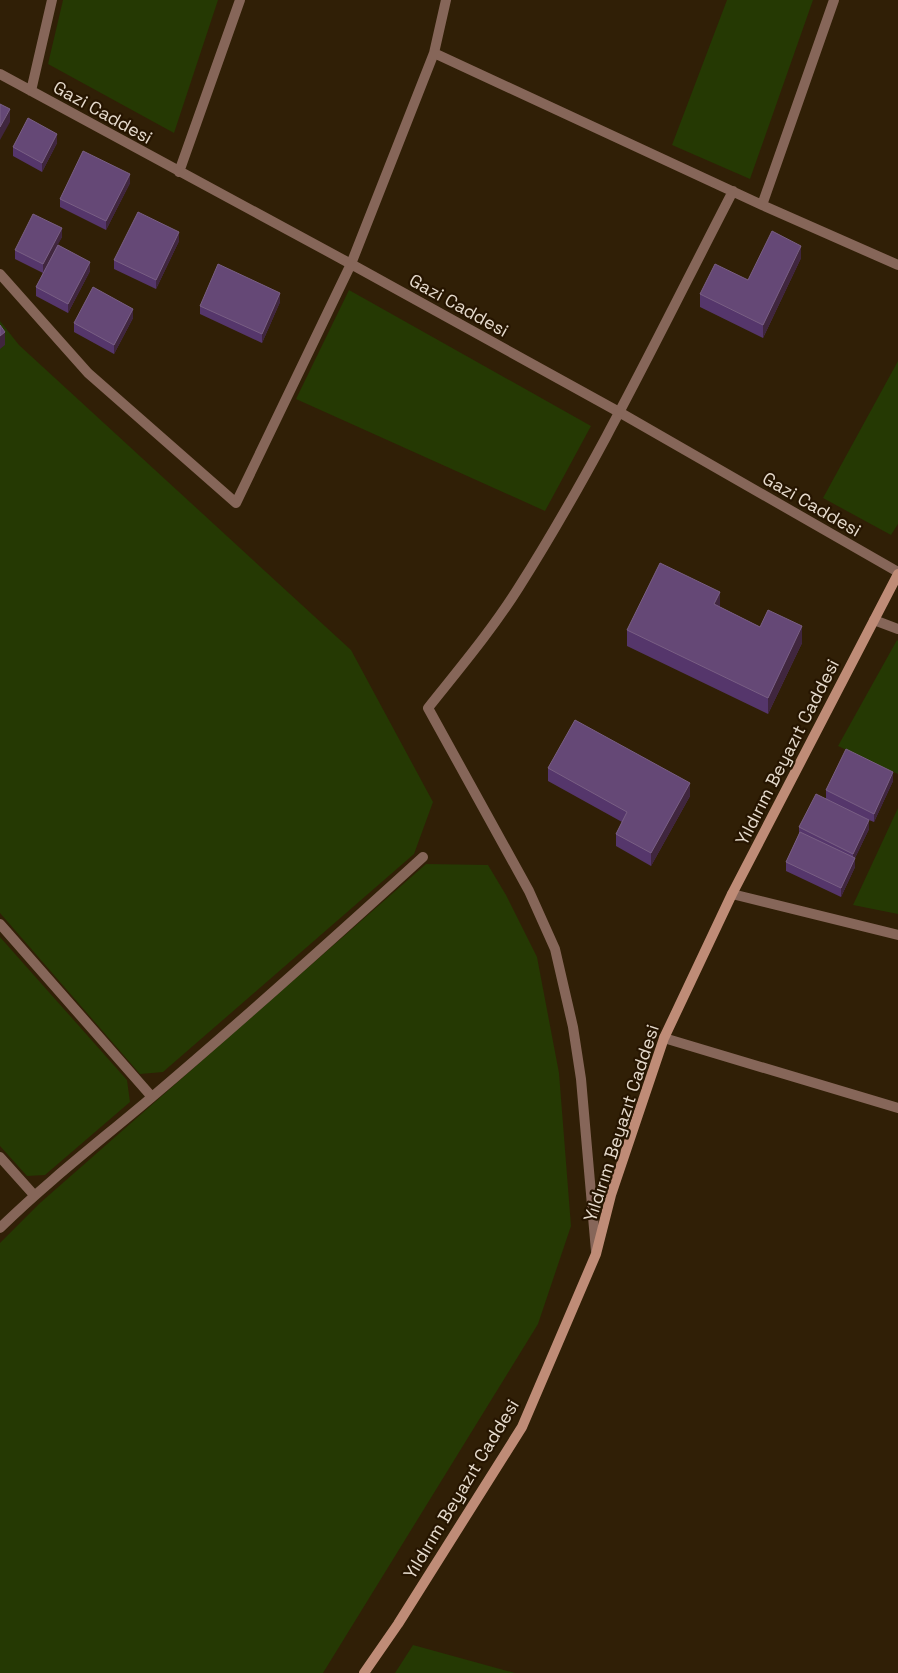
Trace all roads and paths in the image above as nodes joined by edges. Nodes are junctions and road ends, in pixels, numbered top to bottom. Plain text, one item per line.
1 (52, 0) edge
2 (240, 0) edge
3 (446, 0) edge
4 (834, 0) edge
5 (434, 53) junction
6 (0, 74) edge
7 (31, 91) junction
8 (180, 172) junction
9 (733, 191) junction
10 (762, 204) junction
11 (351, 264) junction
12 (898, 265) edge
13 (0, 274) edge
14 (618, 412) junction
15 (898, 573) edge
16 (874, 620) junction
17 (898, 629) edge
18 (423, 856) dead end
19 (732, 894) junction
20 (0, 924) edge
21 (898, 936) edge
22 (664, 1038) junction
23 (152, 1097) junction
24 (898, 1108) edge
25 (0, 1157) edge
26 (34, 1195) junction
27 (0, 1228) edge
28 (596, 1254) junction
29 (364, 1673) edge

1 - 7 street
2 - 8 street
3 - 5 street
4 - 10 street
5 - 9 street
5 - 11 street
6 - 7 street, Gazi Caddesi
7 - 8 street, Gazi Caddesi
8 - 11 street, Gazi Caddesi
9 - 10 street
9 - 14 street
10 - 12 street
11 - 13 street
11 - 14 street, Gazi Caddesi
14 - 15 street, Gazi Caddesi
14 - 28 street
15 - 16 street, Yıldırım Beyazıt Caddesi
16 - 17 street
16 - 19 street, Yıldırım Beyazıt Caddesi
18 - 23 street
19 - 21 street
19 - 22 street, Yıldırım Beyazıt Caddesi
20 - 23 street
22 - 24 street
22 - 28 street, Yıldırım Beyazıt Caddesi
23 - 26 street
25 - 26 street
26 - 27 street
28 - 29 street, Yıldırım Beyazıt Caddesi

